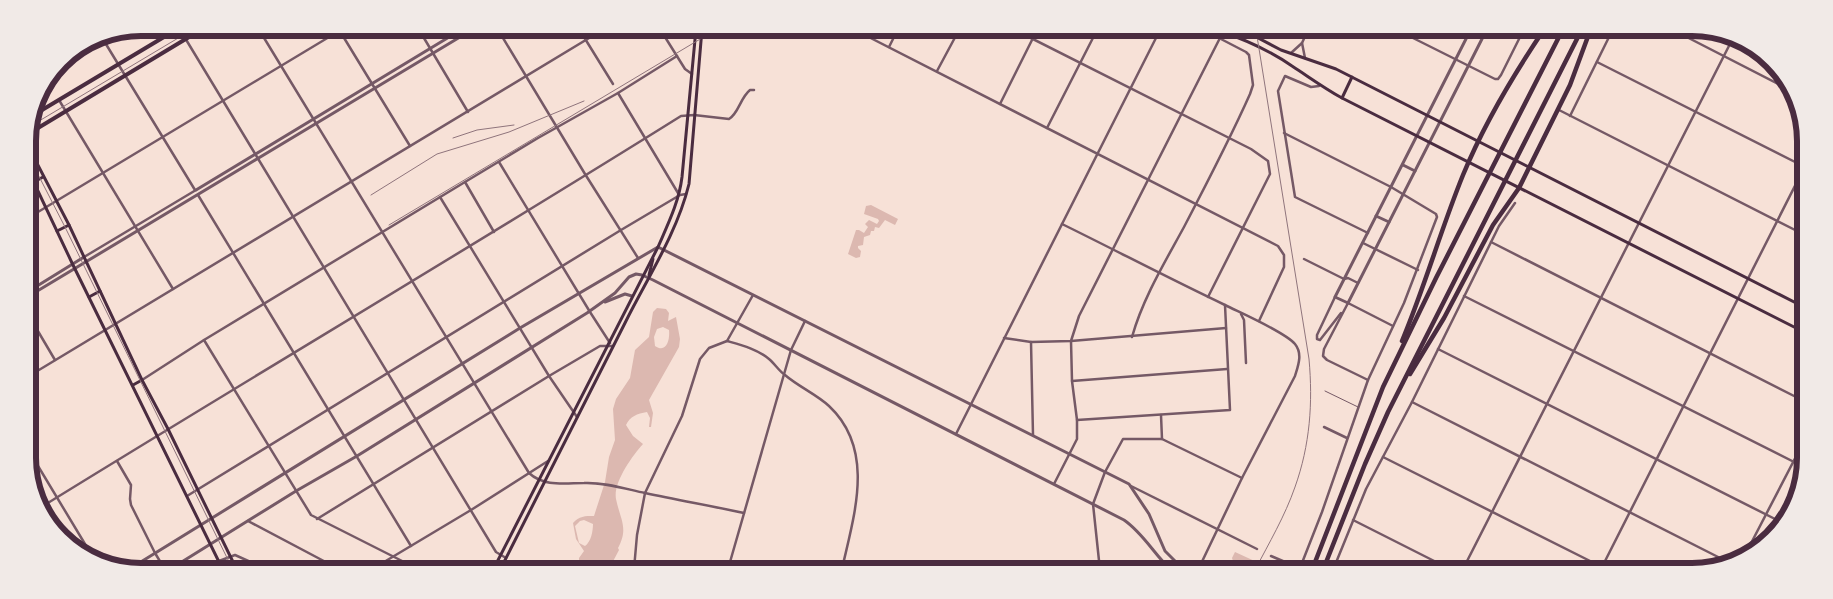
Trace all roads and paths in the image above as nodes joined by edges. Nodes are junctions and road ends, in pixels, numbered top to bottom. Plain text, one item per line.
1 (165, 36) edge
2 (184, 36) edge
3 (191, 36) edge
4 (263, 36) edge
5 (328, 36) edge
6 (343, 36) edge
7 (423, 36) edge
8 (451, 36) edge
9 (462, 36) edge
10 (502, 36) edge
11 (583, 36) edge
12 (593, 36) edge
13 (664, 36) edge
14 (695, 36) edge
15 (701, 36) edge
16 (867, 36) edge
17 (894, 36) edge
18 (956, 36) edge
19 (1027, 36) edge
20 (1034, 36) edge
21 (1094, 36) edge
22 (1157, 36) edge
23 (1234, 36) edge
24 (1254, 36) edge
25 (1305, 36) edge
26 (1409, 36) edge
27 (1468, 36) edge
28 (1483, 36) edge
29 (1519, 36) edge
30 (1539, 36) edge
31 (1559, 36) edge
32 (1578, 36) edge
33 (1588, 36) edge
34 (1610, 36) edge
35 (1685, 36) edge
36 (1219, 38) joint
37 (186, 39) junction
38 (1033, 39) junction
39 (586, 40) junction
40 (105, 43) edge
41 (1302, 43) junction
42 (1730, 43) edge
43 (889, 47) junction
44 (430, 49) junction
45 (1291, 53) junction
46 (433, 54) junction
47 (676, 56) junction
48 (1724, 56) junction
49 (1305, 58) junction
50 (1456, 59) junction
51 (1597, 62) junction
52 (1081, 63) junction
53 (118, 64) junction
54 (281, 66) junction
55 (1468, 66) junction
56 (937, 71) junction
57 (692, 74) junction
58 (125, 75) junction
59 (527, 75) junction
60 (1352, 77) junction
61 (372, 84) junction
62 (613, 84) dead end
63 (1780, 85) edge
64 (1319, 86) junction
65 (1131, 88) junction
66 (375, 89) junction
67 (754, 90) dead end
68 (618, 93) junction
69 (1342, 98) junction
70 (59, 100) junction
71 (222, 101) junction
72 (1000, 104) junction
73 (1558, 110) junction
74 (41, 111) edge
75 (65, 111) junction
76 (1695, 111) junction
77 (468, 112) junction
78 (1181, 113) junction
79 (688, 115) junction
80 (694, 115) junction
81 (1427, 115) junction
82 (1570, 116) junction
83 (313, 119) junction
84 (1440, 122) junction
85 (316, 124) junction
86 (558, 127) junction
87 (37, 128) edge
88 (1047, 128) junction
89 (1284, 133) junction
90 (1417, 136) junction
91 (163, 137) junction
92 (1229, 137) junction
93 (646, 138) junction
94 (1479, 141) junction
95 (1429, 142) junction
96 (410, 146) junction
97 (255, 154) junction
98 (1097, 155) junction
99 (258, 159) junction
100 (498, 162) junction
101 (36, 163) edge
102 (1469, 163) junction
103 (1402, 164) junction
104 (1797, 165) edge
105 (1668, 166) junction
106 (1529, 168) junction
107 (1415, 171) junction
108 (104, 173) junction
109 (585, 174) junction
110 (43, 177) junction
111 (1147, 180) junction
112 (1797, 180) edge
113 (36, 181) edge
114 (352, 182) junction
115 (465, 182) junction
116 (36, 186) edge
117 (1391, 187) junction
118 (1519, 188) junction
119 (196, 190) junction
120 (686, 194) junction
121 (198, 195) junction
122 (680, 195) junction
123 (1403, 195) junction
124 (440, 197) junction
125 (56, 201) junction
126 (1515, 203) dead end
127 (1195, 204) junction
128 (46, 208) junction
129 (528, 211) junction
130 (36, 214) edge
131 (1376, 216) junction
132 (293, 217) junction
133 (1777, 221) junction
134 (1389, 222) junction
135 (1638, 222) junction
136 (1062, 224) junction
137 (69, 225) junction
138 (136, 226) junction
139 (1243, 228) junction
140 (138, 230) junction
141 (621, 230) junction
142 (1797, 231) edge
143 (57, 232) junction
144 (382, 232) junction
145 (494, 232) junction
146 (1368, 233) junction
147 (1491, 242) junction
148 (1628, 242) junction
149 (1363, 243) junction
150 (470, 246) junction
151 (658, 247) junction
152 (664, 249) junction
153 (1113, 250) junction
154 (1375, 250) junction
155 (655, 251) junction
156 (233, 253) junction
157 (84, 257) junction
158 (638, 258) junction
159 (1304, 259) dead end
160 (86, 262) junction
161 (74, 267) junction
162 (562, 267) junction
163 (324, 268) junction
164 (1418, 270) junction
165 (1159, 273) junction
166 (642, 275) junction
167 (649, 278) junction
168 (1749, 278) junction
169 (1344, 279) junction
170 (411, 281) junction
171 (1358, 283) junction
172 (36, 287) edge
173 (174, 289) junction
174 (36, 291) edge
175 (100, 291) junction
176 (579, 293) junction
177 (753, 295) junction
178 (632, 296) junction
179 (1464, 296) junction
180 (89, 297) junction
181 (1208, 297) junction
182 (1335, 297) junction
183 (1601, 298) junction
184 (1738, 299) junction
185 (505, 302) junction
186 (605, 302) junction
187 (1348, 303) junction
188 (1797, 303) edge
189 (263, 304) junction
190 (1225, 305) junction
191 (590, 312) junction
192 (1241, 312) junction
193 (353, 316) junction
194 (805, 321) junction
195 (1258, 321) junction
196 (736, 322) junction
197 (116, 324) junction
198 (1394, 326) junction
199 (36, 328) edge
200 (520, 328) junction
201 (1226, 328) junction
202 (1797, 328) edge
203 (105, 330) junction
204 (446, 337) junction
205 (1132, 337) junction
206 (1004, 338) junction
207 (204, 340) junction
208 (727, 341) junction
209 (1031, 342) junction
210 (1071, 342) junction
211 (608, 343) junction
212 (613, 346) junction
213 (532, 348) junction
214 (1438, 349) junction
215 (791, 350) junction
216 (1574, 351) junction
217 (1710, 353) junction
218 (294, 354) junction
219 (55, 360) junction
220 (1246, 363) dead end
221 (462, 365) junction
222 (1227, 369) junction
223 (36, 372) edge
224 (387, 372) junction
225 (784, 375) junction
226 (549, 376) junction
227 (142, 380) junction
228 (1072, 380) junction
229 (1368, 380) junction
230 (474, 383) junction
231 (132, 385) junction
232 (1383, 387) junction
233 (234, 389) junction
234 (1324, 391) dead end
235 (1397, 394) junction
236 (1797, 397) edge
237 (404, 400) junction
238 (1412, 402) junction
239 (971, 404) junction
240 (1547, 404) junction
241 (1684, 406) junction
242 (1358, 408) junction
243 (328, 409) junction
244 (491, 413) junction
245 (573, 413) junction
246 (1161, 415) junction
247 (578, 417) junction
248 (416, 419) junction
249 (1077, 420) junction
250 (1324, 427) dead end
251 (168, 428) junction
252 (956, 434) junction
253 (157, 436) junction
254 (345, 437) junction
255 (1033, 437) junction
256 (1162, 439) junction
257 (1348, 439) junction
258 (269, 446) junction
259 (432, 448) junction
260 (1797, 454) edge
261 (1070, 455) junction
262 (357, 456) junction
263 (1383, 457) junction
264 (1521, 457) junction
265 (1657, 459) junction
266 (549, 460) junction
267 (117, 461) junction
268 (1793, 462) junction
269 (36, 463) edge
270 (1797, 464) edge
271 (1105, 472) junction
272 (286, 474) junction
273 (529, 474) junction
274 (1242, 478) junction
275 (539, 481) junction
276 (544, 482) junction
277 (1054, 484) junction
278 (1129, 484) junction
279 (374, 485) junction
280 (198, 490) junction
281 (296, 491) junction
282 (645, 493) junction
283 (187, 496) junction
284 (57, 497) junction
285 (47, 504) edge
286 (1093, 504) junction
287 (471, 510) junction
288 (1492, 512) junction
289 (1630, 512) junction
290 (744, 513) junction
291 (1766, 515) junction
292 (212, 518) junction
293 (317, 519) junction
294 (1353, 520) junction
295 (1776, 520) edge
296 (248, 521) junction
297 (201, 525) junction
298 (1217, 528) junction
299 (222, 537) junction
300 (210, 544) junction
301 (1750, 545) edge
302 (84, 546) edge
303 (412, 546) junction
304 (1257, 549) dead end
305 (155, 553) junction
306 (500, 555) junction
307 (231, 556) junction
308 (393, 556) junction
309 (1271, 556) dead end
310 (506, 558) junction
311 (1721, 558) edge
312 (219, 562) joint
313 (139, 563) edge
314 (161, 563) edge
315 (180, 563) edge
316 (234, 563) edge
317 (253, 563) edge
318 (328, 563) edge
319 (382, 563) edge
320 (406, 563) edge
321 (496, 563) edge
322 (504, 563) edge
323 (635, 563) edge
324 (730, 563) edge
325 (843, 563) edge
326 (1099, 563) edge
327 (1164, 563) edge
328 (1177, 563) edge
329 (1201, 563) edge
330 (1288, 563) edge
331 (1302, 563) edge
332 (1315, 563) edge
333 (1326, 563) edge
334 (1337, 563) edge
335 (1438, 563) edge
336 (1466, 563) edge
337 (1594, 563) edge
338 (1604, 563) edge

1 - 53 main road
2 - 37 street
3 - 37 main road
4 - 54 street
5 - 54 street
6 - 61 street
7 - 44 street
8 - 44 street
9 - 46 street
10 - 59 street
11 - 39 street
12 - 39 street
13 - 47 street
14 - 57 main road
15 - 80 main road
16 - 43 street
17 - 43 street
18 - 56 street
19 - 38 street
20 - 38 street
21 - 52 street
22 - 65 street
23 - 64 main road
24 - 45 main road
25 - 41 street
26 - 50 street
27 - 50 street
28 - 55 street
29 - 55 street
30 - 94 highway
31 - 232 highway
32 - 235 highway
33 - 73 highway
34 - 51 street
35 - 48 street
36 - 78 street
36 - 92 street
37 - 58 main road
37 - 71 street
38 - 52 street
38 - 72 street
39 - 59 street
39 - 62 street
40 - 53 street
41 - 45 street
41 - 49 street
42 - 48 street
43 - 56 street
44 - 46 street
44 - 61 street
45 - 49 main road
46 - 66 street
46 - 77 street
47 - 57 street
47 - 68 street
48 - 63 street
48 - 76 street
49 - 60 main road
50 - 55 street
50 - 81 street
51 - 76 street
51 - 82 street
52 - 65 street
52 - 88 street
53 - 58 street
53 - 70 main road
54 - 71 street
54 - 83 street
55 - 84 street
56 - 72 street
57 - 79 main road
58 - 75 main road
58 - 91 street
59 - 77 street
59 - 86 street
60 - 69 main road
60 - 81 main road
61 - 66 street
61 - 83 street
64 - 69 main road
64 - 89 street
65 - 78 street
65 - 98 street
66 - 85 street
66 - 96 street
67 - 80 street
68 - 86 street
68 - 93 street
69 - 90 main road
70 - 74 main road
70 - 75 street
71 - 91 street
71 - 97 street
72 - 88 street
73 - 82 street
73 - 106 highway
75 - 87 main road
75 - 108 street
76 - 104 street
76 - 105 street
77 - 96 street
78 - 92 street
78 - 111 street
79 - 80 street
79 - 93 street
79 - 122 main road
80 - 120 main road
81 - 84 main road
81 - 90 street
82 - 105 street
83 - 85 street
83 - 97 street
84 - 94 main road
84 - 95 street
85 - 99 street
85 - 114 street
86 - 100 street
86 - 109 street
88 - 98 street
89 - 117 street
89 - 146 street
90 - 95 main road
90 - 103 street
91 - 108 street
91 - 119 street
92 - 127 street
92 - 139 street
93 - 109 street
93 - 122 street
94 - 102 highway
94 - 106 main road
95 - 102 main road
95 - 107 street
96 - 114 street
97 - 99 street
97 - 119 street
98 - 111 street
98 - 136 street
99 - 121 street
99 - 132 street
100 - 115 street
100 - 129 street
101 - 110 main road
102 - 118 main road
102 - 232 highway
103 - 107 street
103 - 117 street
105 - 133 street
105 - 135 street
106 - 118 highway
106 - 135 main road
107 - 123 street
108 - 125 street
108 - 138 street
109 - 129 street
109 - 141 street
110 - 113 main road
110 - 125 main road
111 - 127 street
111 - 153 street
112 - 133 street
114 - 132 street
114 - 144 street
115 - 124 street
115 - 145 street
116 - 128 main road
117 - 123 street
117 - 131 street
118 - 148 main road
118 - 235 highway
119 - 121 street
119 - 138 street
120 - 122 street
120 - 152 main road
121 - 140 street
121 - 156 street
122 - 141 street
122 - 151 main road
123 - 134 street
123 - 164 street
124 - 144 street
124 - 150 street
125 - 128 street
125 - 137 main road
126 - 147 street
127 - 139 street
127 - 165 street
128 - 130 street
128 - 143 main road
129 - 145 street
129 - 162 street
131 - 134 street
131 - 146 street
132 - 156 street
132 - 163 street
133 - 142 street
133 - 168 street
134 - 154 street
135 - 148 street
135 - 168 main road
136 - 153 street
136 - 206 street
137 - 143 main road
137 - 157 main road
138 - 140 street
138 - 157 street
139 - 181 street
139 - 195 street
140 - 160 street
140 - 173 street
141 - 158 street
141 - 162 street
143 - 161 main road
144 - 163 street
144 - 170 street
145 - 150 street
146 - 149 street
147 - 179 street
147 - 183 street
148 - 183 street
148 - 184 main road
149 - 154 street
149 - 169 street
150 - 170 street
150 - 185 street
151 - 152 street
151 - 155 main road
151 - 158 street
152 - 167 main road
152 - 177 street
153 - 165 street
153 - 210 street
154 - 164 street
154 - 171 street
155 - 166 main road
155 - 167 main road
156 - 173 street
156 - 189 street
157 - 160 main road
157 - 161 street
158 - 176 street
159 - 169 street
160 - 161 street
160 - 175 main road
161 - 172 street
161 - 174 street
161 - 180 main road
162 - 176 street
162 - 185 street
163 - 189 street
163 - 193 street
164 - 198 street
165 - 181 street
165 - 205 street
166 - 167 street
166 - 178 main road
166 - 186 street
167 - 196 street
167 - 212 main road
168 - 184 street
168 - 188 main road
169 - 171 street
169 - 182 street
170 - 193 street
170 - 204 street
171 - 187 street
173 - 197 street
175 - 180 main road
175 - 197 main road
176 - 191 street
176 - 200 street
177 - 194 street
177 - 196 street
178 - 186 street
178 - 211 main road
179 - 214 street
179 - 216 street
180 - 203 main road
181 - 190 street
182 - 187 street
182 - 187 street
183 - 216 street
183 - 217 street
184 - 202 main road
184 - 217 street
185 - 200 street
185 - 204 street
186 - 191 street
187 - 198 street
187 - 229 street
189 - 207 street
189 - 218 street
190 - 192 street
190 - 201 street
191 - 211 street
191 - 213 street
192 - 195 street
192 - 220 street
193 - 218 street
193 - 224 street
194 - 215 street
194 - 239 street
195 - 274 street
196 - 208 street
196 - 215 street
197 - 203 street
197 - 227 main road
198 - 229 street
199 - 219 street
200 - 213 street
200 - 221 street
201 - 205 street
201 - 222 street
203 - 219 street
203 - 231 main road
204 - 221 street
204 - 224 street
205 - 210 street
206 - 209 street
206 - 239 street
207 - 227 street
207 - 233 street
208 - 225 street
208 - 282 street
209 - 210 street
209 - 255 street
210 - 228 street
211 - 212 street
211 - 226 street
211 - 245 main road
212 - 247 main road
213 - 226 street
213 - 230 street
214 - 238 street
214 - 240 street
215 - 225 street
215 - 252 street
216 - 240 street
216 - 241 street
217 - 236 street
217 - 241 street
218 - 233 street
218 - 243 street
219 - 223 street
221 - 230 street
221 - 237 street
222 - 228 street
222 - 246 street
224 - 237 street
224 - 243 street
225 - 290 street
225 - 325 street
226 - 244 street
226 - 245 street
227 - 231 main road
227 - 251 main road
228 - 249 street
229 - 242 street
230 - 244 street
230 - 248 street
231 - 253 main road
232 - 332 highway
233 - 251 street
233 - 258 street
234 - 242 lane
235 - 333 highway
237 - 248 street
237 - 254 street
238 - 263 street
238 - 264 street
239 - 252 street
239 - 255 street
240 - 264 street
240 - 265 street
241 - 265 street
241 - 268 street
242 - 257 street
243 - 254 street
243 - 258 street
244 - 259 street
244 - 273 street
245 - 247 street
245 - 266 main road
246 - 249 street
246 - 256 street
247 - 276 main road
248 - 259 street
248 - 262 street
249 - 261 street
250 - 257 street
251 - 253 street
251 - 280 main road
252 - 277 street
253 - 267 street
253 - 283 main road
254 - 262 street
254 - 272 street
255 - 261 street
256 - 271 street
256 - 274 street
257 - 331 street
258 - 272 street
258 - 280 street
259 - 279 street
259 - 287 street
260 - 268 street
261 - 271 street
261 - 277 street
262 - 279 street
262 - 281 street
263 - 288 street
263 - 294 street
264 - 288 street
264 - 289 street
265 - 289 street
265 - 291 street
266 - 273 street
266 - 275 main road
267 - 284 street
267 - 305 street
268 - 270 street
268 - 291 street
269 - 284 street
271 - 278 street
271 - 286 street
272 - 281 street
272 - 292 street
273 - 275 street
273 - 287 street
274 - 298 street
275 - 276 street
275 - 306 main road
276 - 282 street
276 - 310 main road
277 - 286 street
278 - 298 street
278 - 328 street
279 - 293 street
279 - 303 street
280 - 283 street
280 - 292 main road
281 - 293 street
281 - 296 street
282 - 290 street
282 - 323 street
283 - 297 main road
284 - 285 street
284 - 302 street
286 - 326 street
286 - 327 street
287 - 303 street
287 - 306 street
288 - 336 street
288 - 337 street
289 - 311 street
289 - 338 street
290 - 324 street
291 - 295 street
291 - 301 street
292 - 297 street
292 - 299 main road
293 - 308 street
294 - 334 street
294 - 335 street
296 - 299 street
296 - 318 street
297 - 300 main road
297 - 305 street
298 - 304 street
298 - 329 street
299 - 300 street
299 - 307 main road
300 - 312 main road
300 - 315 street
303 - 308 street
305 - 313 street
305 - 314 street
306 - 310 street
306 - 321 main road
307 - 312 street
307 - 316 main road
307 - 317 street
308 - 319 street
308 - 320 street
309 - 330 street
310 - 322 main road

